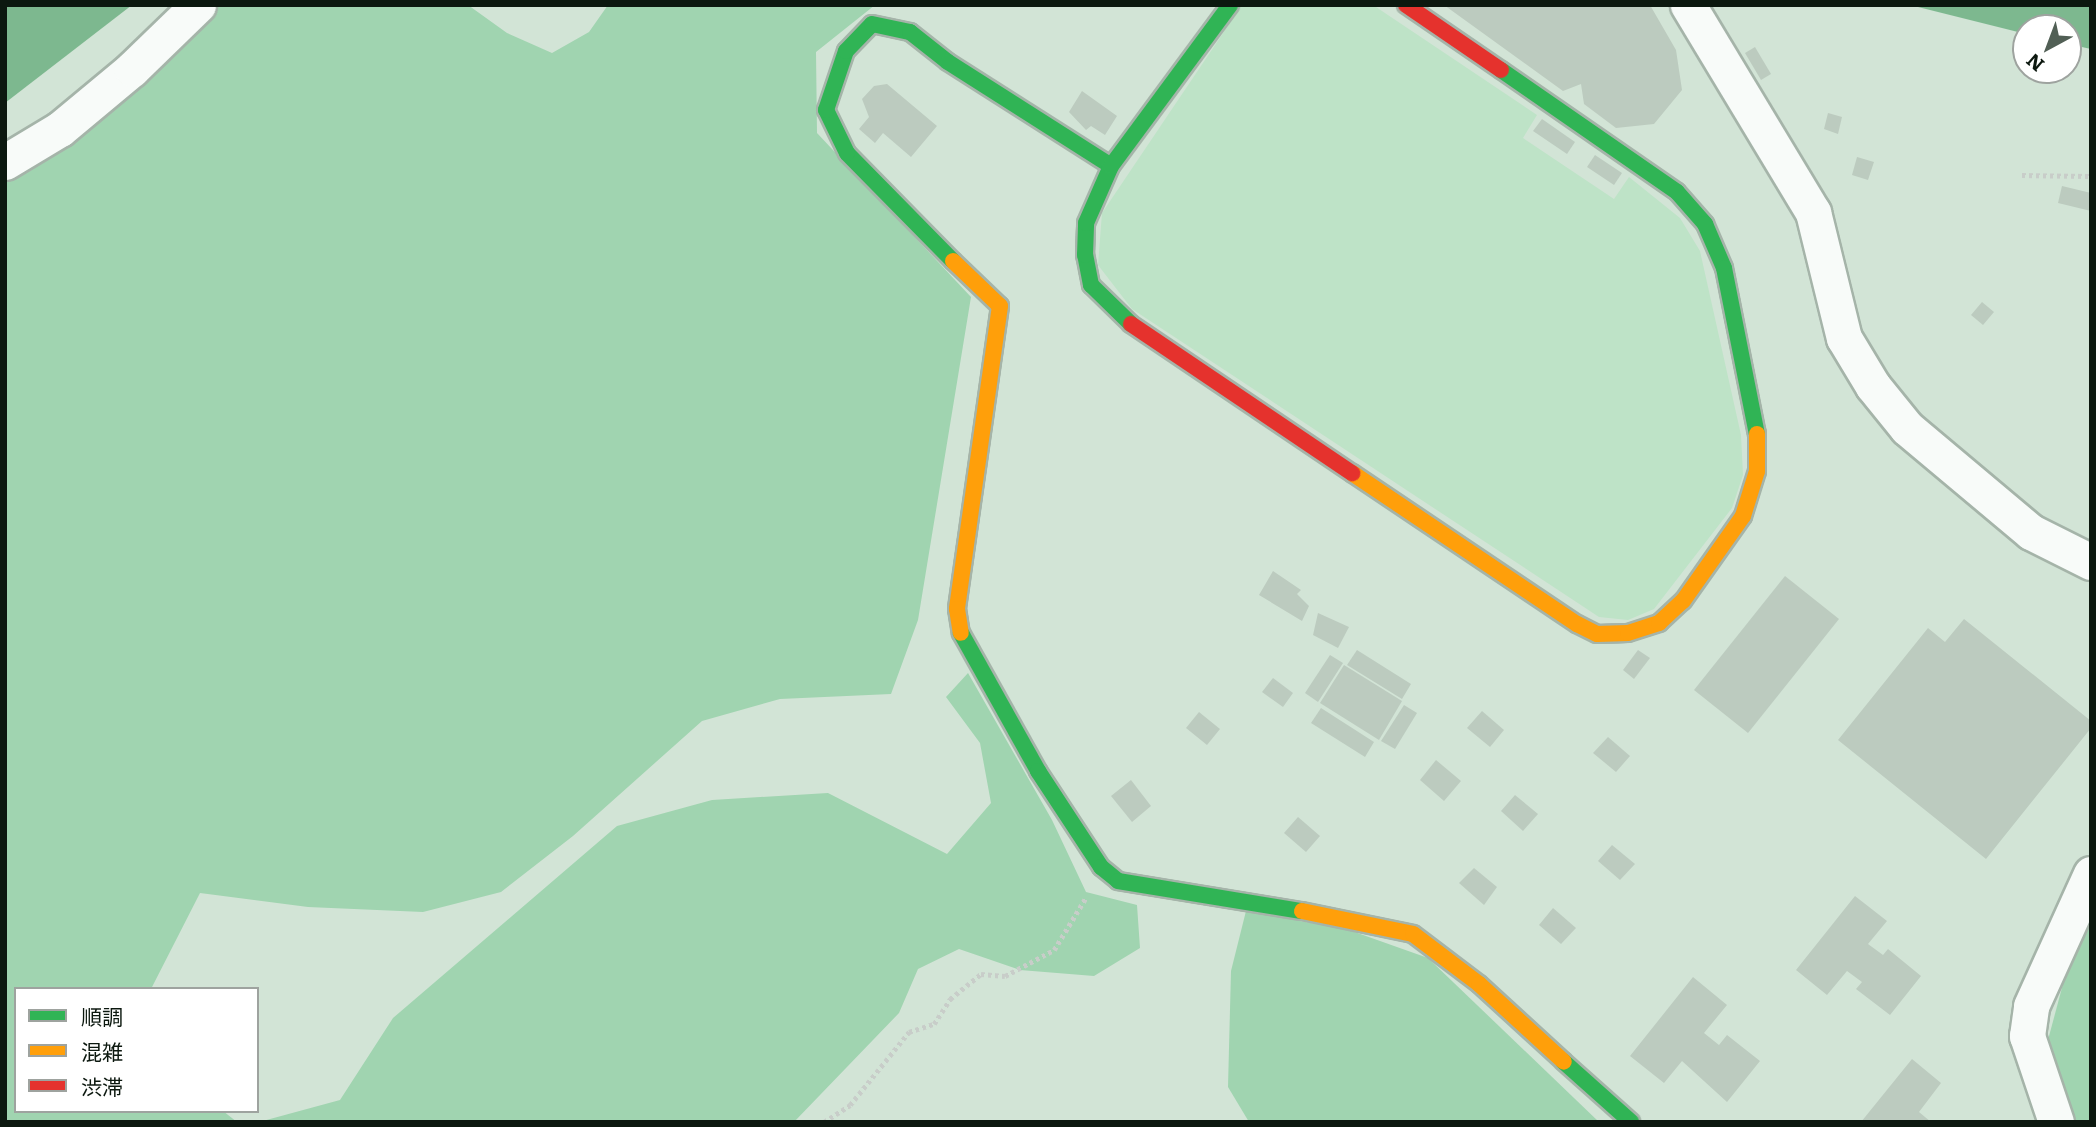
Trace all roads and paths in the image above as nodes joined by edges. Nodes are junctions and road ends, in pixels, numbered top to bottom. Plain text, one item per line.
1 (198, 5) edge
2 (1230, 5) edge
3 (1406, 5) edge
4 (1688, 5) edge
5 (5, 162) edge
6 (1111, 166) junction
7 (2022, 175) dead end
8 (2091, 176) edge
9 (2091, 562) edge
10 (1109, 873) junction
11 (2091, 874) edge
12 (824, 1122) edge
13 (1631, 1122) edge
14 (2056, 1122) edge

1 - 5 street
2 - 6 street
3 - 6 street
4 - 9 street
6 - 10 street
7 - 8 path
10 - 12 path
10 - 13 street
11 - 14 street

